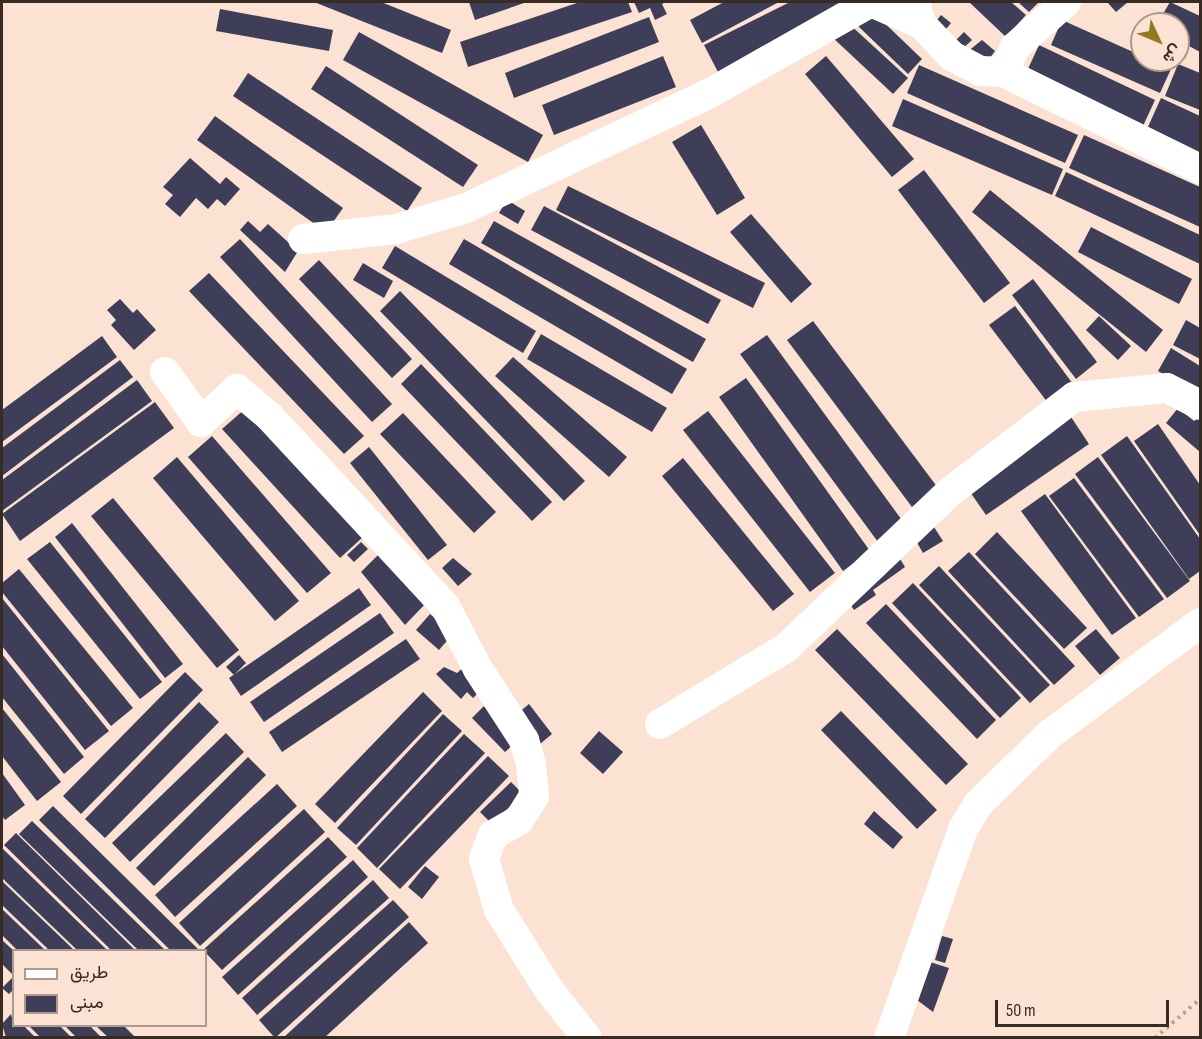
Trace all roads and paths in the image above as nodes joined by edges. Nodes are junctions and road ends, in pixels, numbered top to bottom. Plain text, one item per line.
1 (1066, 2) edge
2 (918, 13) edge
3 (1003, 72) junction
4 (1200, 169) edge
5 (303, 239) dead end
6 (165, 372) dead end
7 (1200, 405) edge
8 (1200, 622) edge
9 (660, 724) dead end
10 (1200, 999) edge
11 (587, 1038) edge
12 (889, 1038) edge
13 (1155, 1038) edge

1 - 3 street
2 - 3 street
2 - 5 street
3 - 4 street
6 - 11 street
7 - 9 street
8 - 12 street
10 - 13 path

